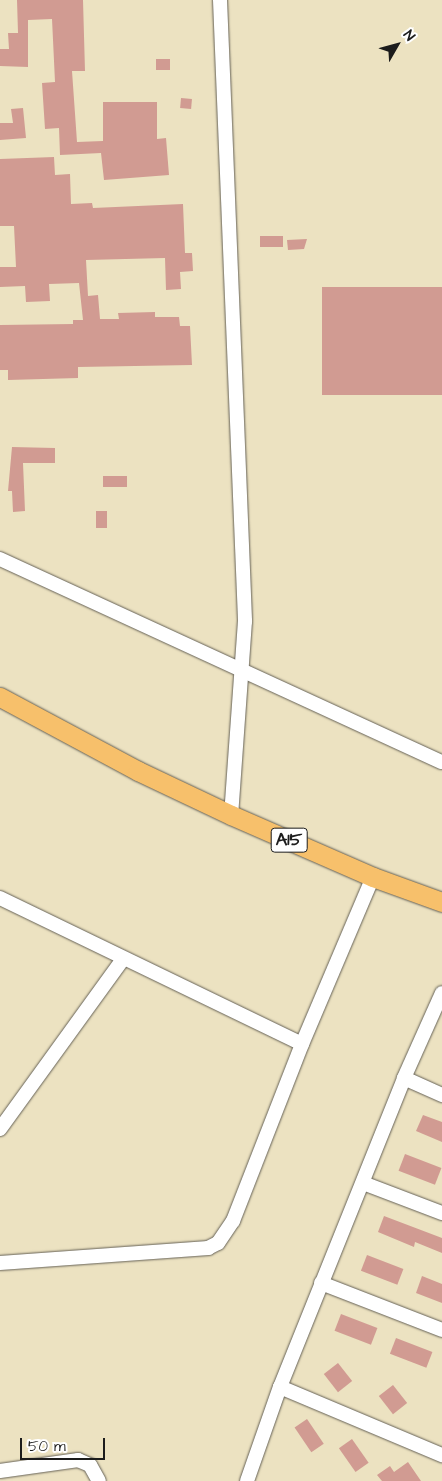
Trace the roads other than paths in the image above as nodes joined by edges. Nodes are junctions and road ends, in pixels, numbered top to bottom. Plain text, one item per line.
1 (220, 0) edge
2 (0, 560) edge
3 (242, 671) junction
4 (0, 697) edge
5 (0, 709) edge
6 (442, 762) edge
7 (138, 771) junction
8 (231, 815) junction
9 (373, 877) junction
10 (0, 898) edge
11 (442, 902) edge
12 (123, 959) junction
13 (442, 993) edge
14 (302, 1044) junction
15 (404, 1078) junction
16 (442, 1095) edge
17 (0, 1129) edge
18 (363, 1183) junction
19 (442, 1213) edge
20 (0, 1263) edge
21 (322, 1283) junction
22 (442, 1330) edge
23 (280, 1386) junction
24 (442, 1455) edge
25 (0, 1471) edge
26 (99, 1481) edge
27 (247, 1481) edge

1 - 3 street
2 - 3 street
3 - 6 street
3 - 8 street
4 - 7 main road, A15
5 - 7 main road, A15
7 - 8 main road, A15
8 - 9 main road, A15
9 - 11 main road, A15
9 - 14 street
10 - 12 street
12 - 14 street
12 - 17 street
13 - 15 street
14 - 20 street
15 - 16 street
15 - 18 street
18 - 19 street
18 - 21 street
21 - 22 street
21 - 23 street
23 - 24 street
23 - 27 street
25 - 26 street

